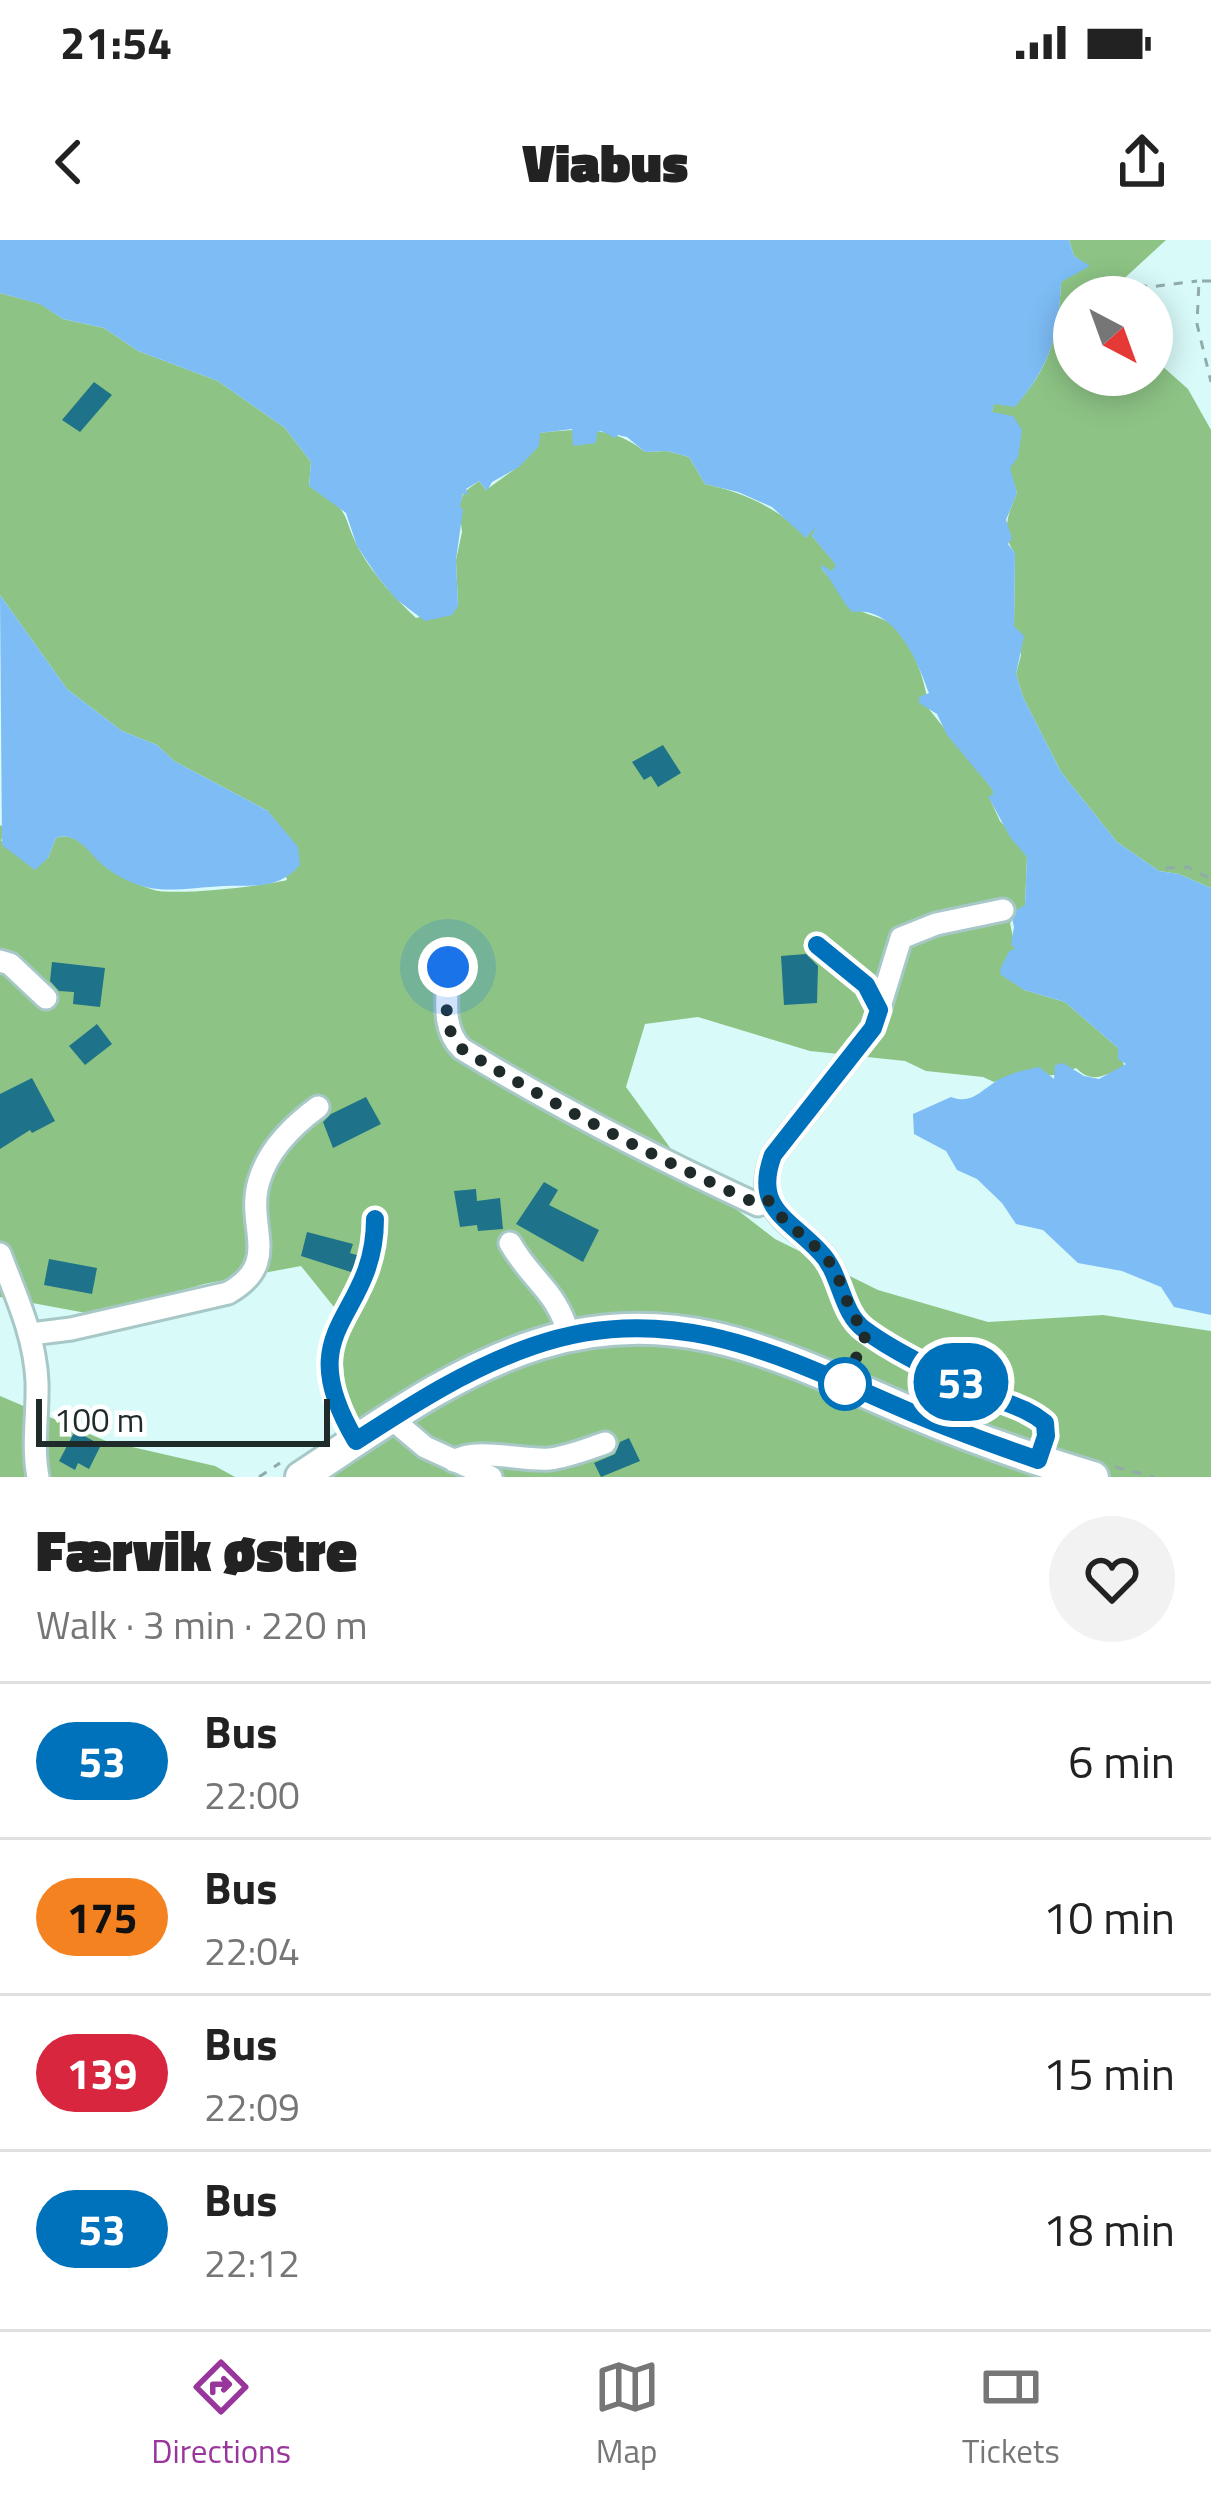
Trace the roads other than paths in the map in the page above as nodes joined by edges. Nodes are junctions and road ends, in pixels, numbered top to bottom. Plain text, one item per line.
1 (1003, 910) dead end
2 (817, 945) dead end
3 (0, 961) edge
4 (448, 967) dead end
5 (46, 998) dead end
6 (879, 1010) junction
7 (318, 1107) dead end
8 (768, 1200) junction
9 (375, 1219) dead end
10 (509, 1243) dead end
11 (0, 1254) edge
12 (31, 1334) junction
13 (568, 1336) junction
14 (392, 1418) junction
15 (356, 1441) junction
16 (605, 1443) dead end
17 (1038, 1460) junction
18 (454, 1461) junction
19 (38, 1477) edge
20 (301, 1477) edge
21 (491, 1477) edge
22 (1094, 1477) edge

1 - 6 street
2 - 6 street
3 - 5 street
4 - 8 street
6 - 8 street
7 - 12 street
8 - 17 street
9 - 15 lane
10 - 13 street
11 - 12 street
12 - 19 street
13 - 14 main road
13 - 17 main road
14 - 15 main road
14 - 18 street
15 - 20 main road
16 - 18 street
17 - 22 main road
18 - 21 street

